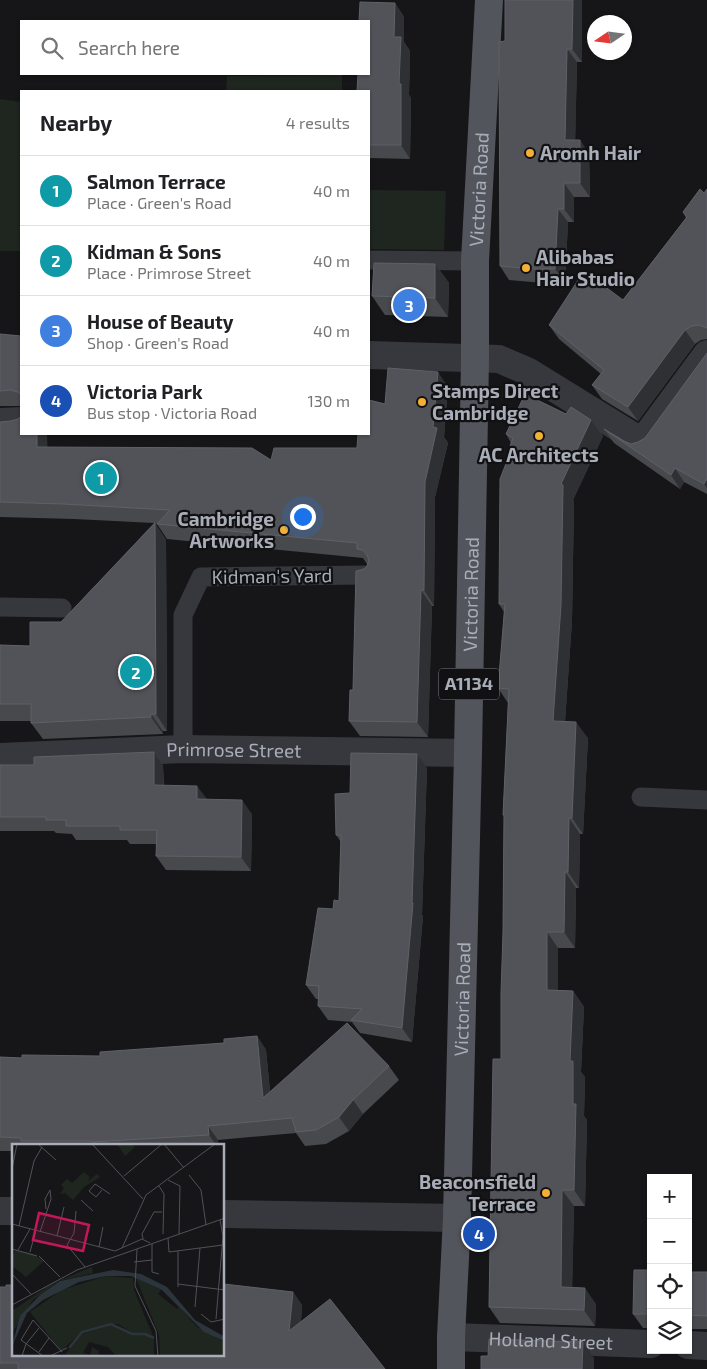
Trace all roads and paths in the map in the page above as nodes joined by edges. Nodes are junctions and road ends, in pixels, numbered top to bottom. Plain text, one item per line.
1 (488, 0) edge
2 (370, 260) edge
3 (476, 261) junction
4 (707, 354) edge
5 (370, 355) edge
6 (475, 359) junction
7 (20, 421) edge
8 (0, 422) edge
9 (368, 575) edge
10 (0, 607) edge
11 (62, 608) dead end
12 (183, 749) junction
13 (468, 753) junction
14 (0, 757) edge
15 (641, 797) dead end
16 (707, 800) edge
17 (225, 1214) edge
18 (457, 1218) junction
19 (451, 1337) junction
20 (647, 1344) edge
21 (692, 1345) edge
22 (707, 1346) edge
23 (451, 1369) edge

1 - 3 main road, Victoria Road / A1134
2 - 3 lane
3 - 6 main road, Victoria Road / A1134
4 - 6 street
5 - 6 street
6 - 13 main road, Victoria Road / A1134
7 - 8 street
9 - 12 lane, Kidman's Yard
10 - 11 lane
12 - 13 street, Primrose Street
12 - 14 street, Primrose Street
13 - 18 main road, Victoria Road / A1134
15 - 16 lane
17 - 18 street
18 - 19 main road, Victoria Road / A1134
19 - 20 street, Holland Street
19 - 23 main road, Victoria Road / A1134
21 - 22 street

